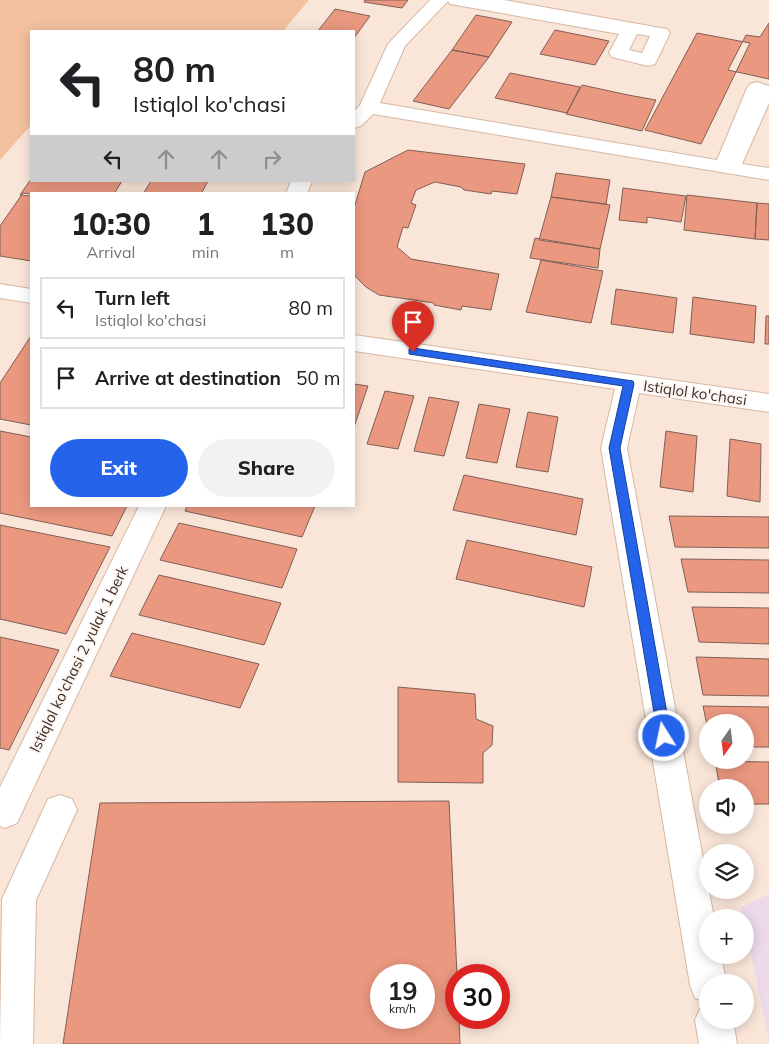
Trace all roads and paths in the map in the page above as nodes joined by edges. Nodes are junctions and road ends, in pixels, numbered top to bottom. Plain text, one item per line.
1 (440, 0) edge
2 (456, 0) edge
3 (474, 0) edge
4 (368, 107) junction
5 (355, 121) edge
6 (769, 174) edge
7 (0, 291) edge
8 (30, 296) edge
9 (355, 343) edge
10 (629, 384) junction
11 (769, 403) edge
12 (153, 507) edge
13 (60, 810) dead end
14 (5, 812) dead end
15 (706, 974) edge
16 (716, 1029) edge
17 (14, 1044) edge
18 (718, 1044) edge

1 - 4 street
2 - 3 street
4 - 5 street
4 - 6 street
7 - 8 street
9 - 10 street, Istiqlol ko'chasi
10 - 11 street, Istiqlol ko'chasi
10 - 15 street
12 - 14 street, Istiqlol ko'chasi 2 yulak 1 berk
13 - 17 street
16 - 18 street

